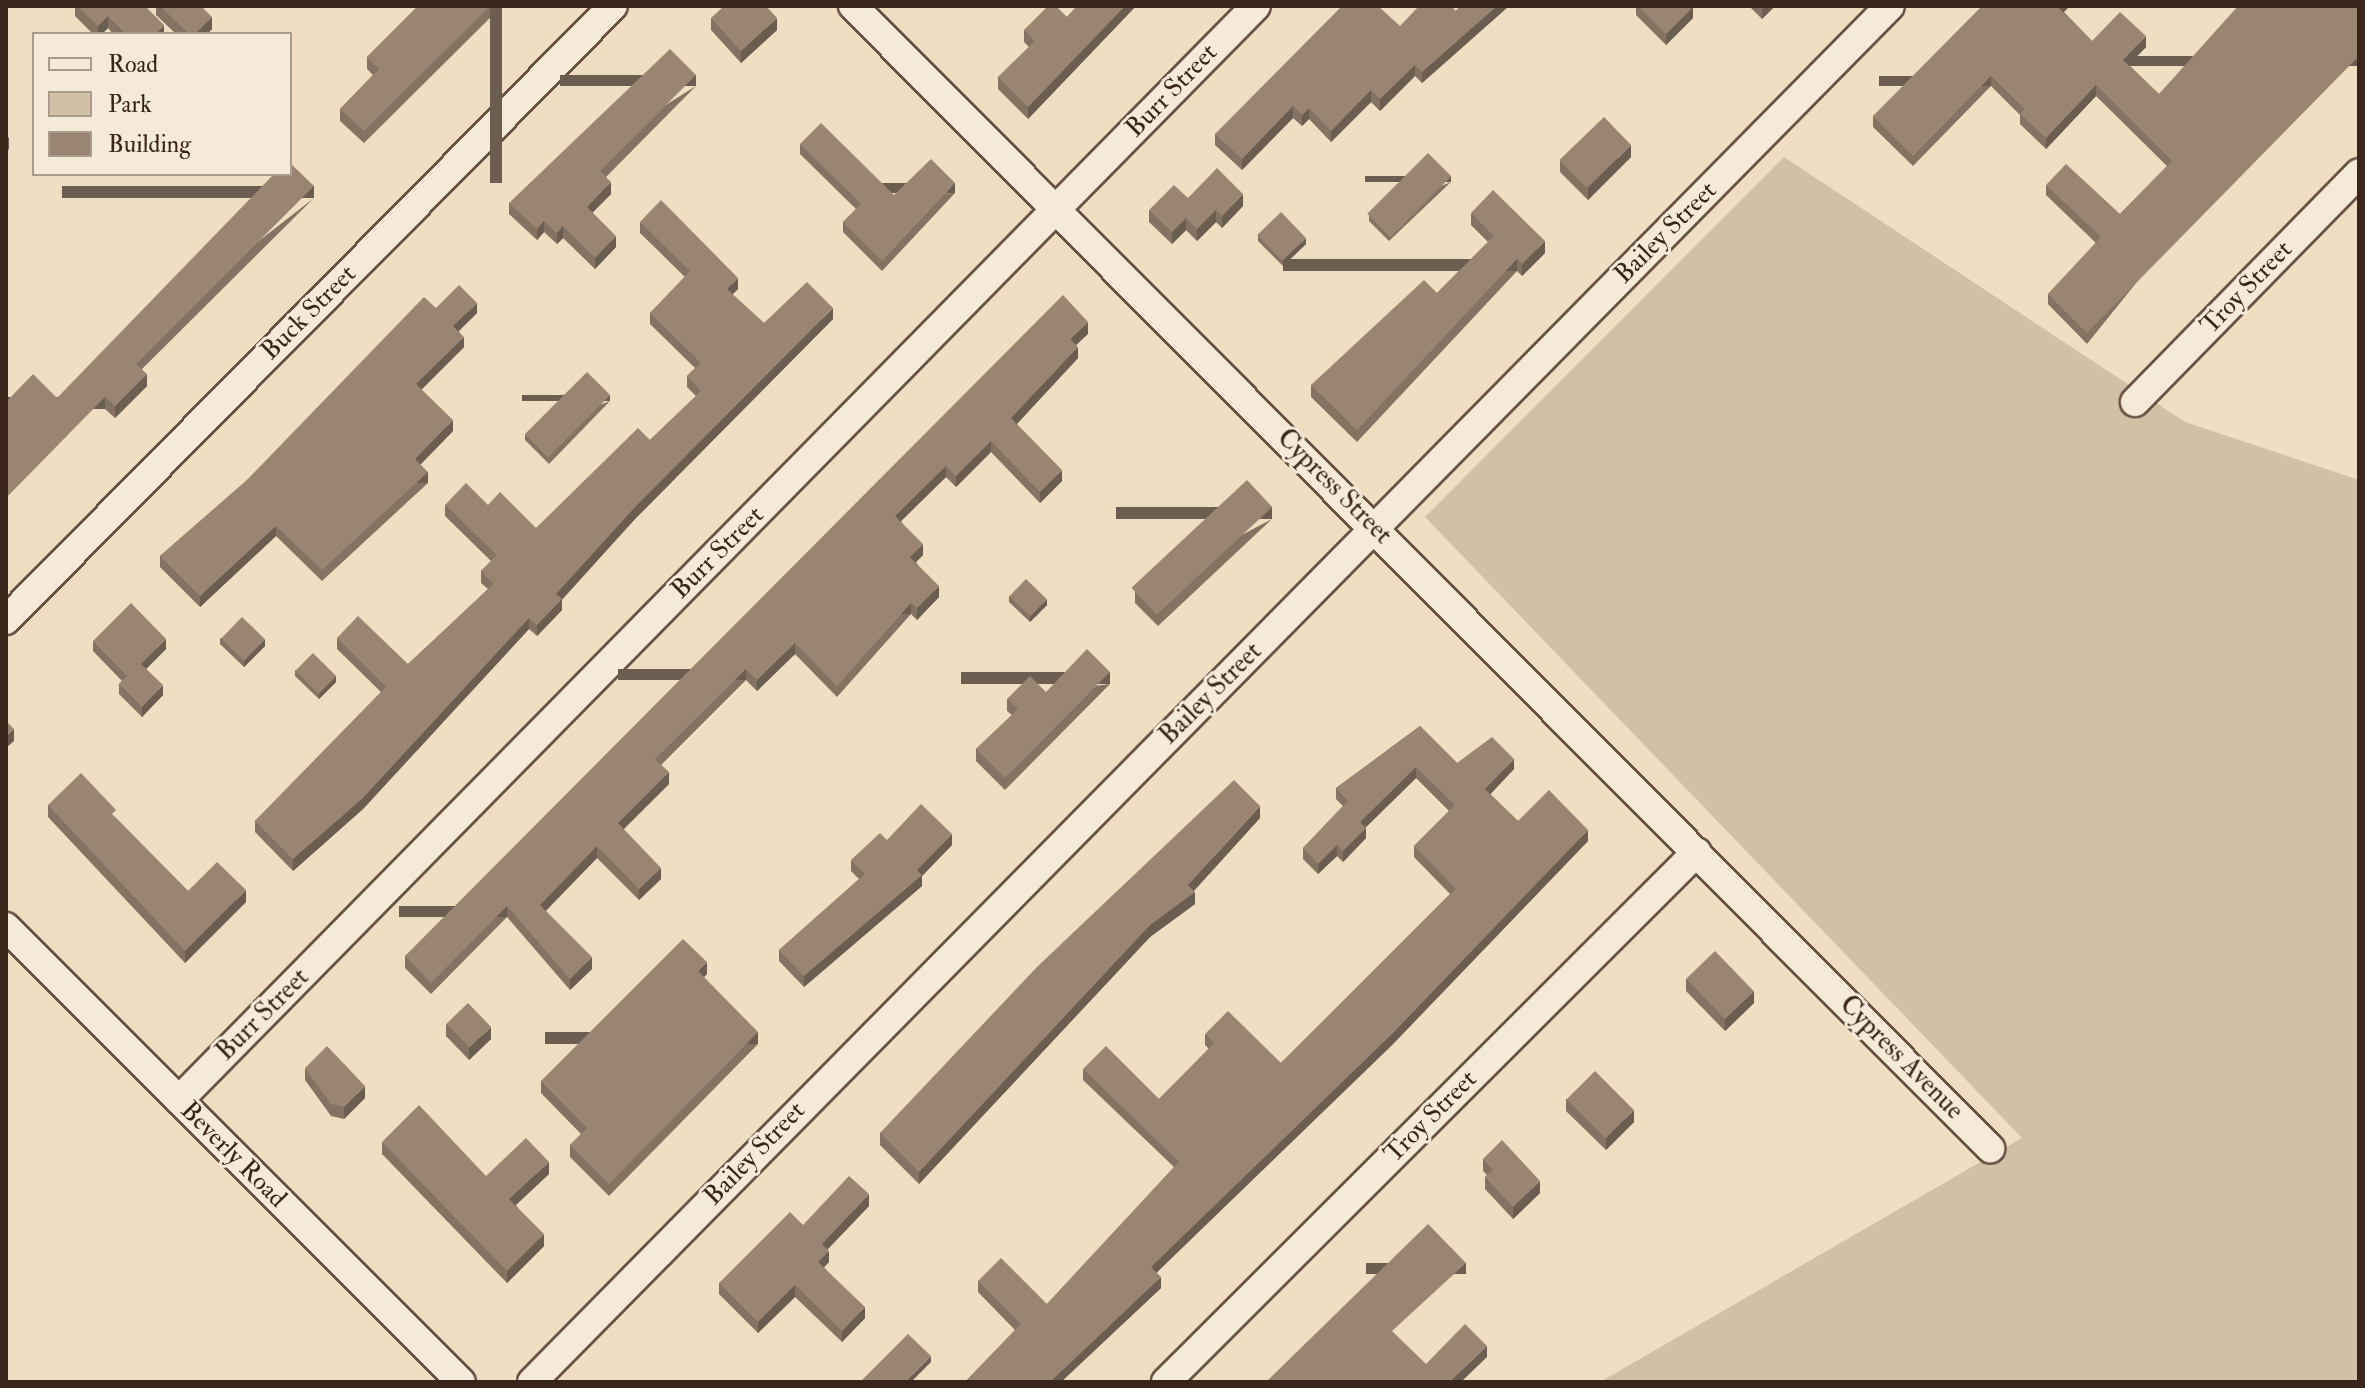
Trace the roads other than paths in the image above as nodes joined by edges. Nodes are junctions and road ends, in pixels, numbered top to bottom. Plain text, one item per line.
1 (613, 6) edge
2 (853, 6) edge
3 (1256, 6) edge
4 (1890, 6) edge
5 (2359, 173) edge
6 (1056, 209) junction
7 (2135, 402) dead end
8 (1375, 528) junction
9 (6, 620) edge
10 (1697, 852) junction
11 (6, 927) edge
12 (1813, 969) joint
13 (179, 1100) junction
14 (1990, 1148) dead end
15 (461, 1382) edge
16 (532, 1382) edge
17 (1166, 1382) edge

1 - 9 street, Buck Street
2 - 6 street, Cypress Street
3 - 6 street, Burr Street
4 - 8 street, Bailey Street
5 - 7 street, Troy Street
6 - 8 street, Cypress Street
6 - 13 street, Burr Street
8 - 10 street, Cypress Street
8 - 16 street, Bailey Street
10 - 12 street, Cypress Street
10 - 17 street, Troy Street
11 - 13 street, Beverly Road
12 - 14 street, Cypress Avenue
13 - 15 street, Beverly Road

